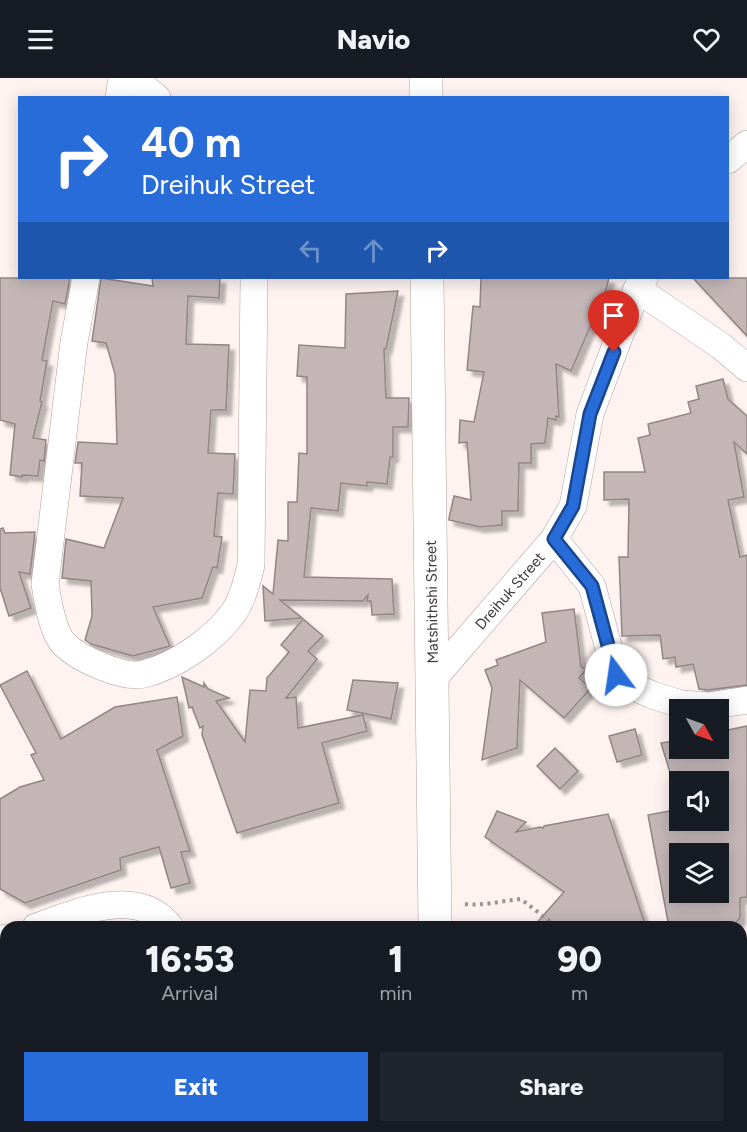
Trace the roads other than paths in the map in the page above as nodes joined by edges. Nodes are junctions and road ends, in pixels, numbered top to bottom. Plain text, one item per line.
1 (122, 78) edge
2 (134, 78) edge
3 (426, 78) edge
4 (119, 96) edge
5 (155, 96) edge
6 (426, 96) edge
7 (747, 144) edge
8 (729, 159) edge
9 (86, 279) edge
10 (254, 279) edge
11 (427, 279) edge
12 (640, 283) edge
13 (747, 368) edge
14 (554, 539) junction
15 (433, 679) junction
16 (747, 700) edge
17 (434, 914) edge
18 (52, 921) edge
19 (165, 921) edge

1 - 4 street
2 - 5 street
3 - 6 main road
7 - 8 street
9 - 10 street
11 - 15 main road, Matshithshi Street
12 - 13 street
12 - 14 street, Dreihuk Street
14 - 15 street, Dreihuk Street
14 - 16 street
15 - 17 main road, Matshithshi Street
18 - 19 street

